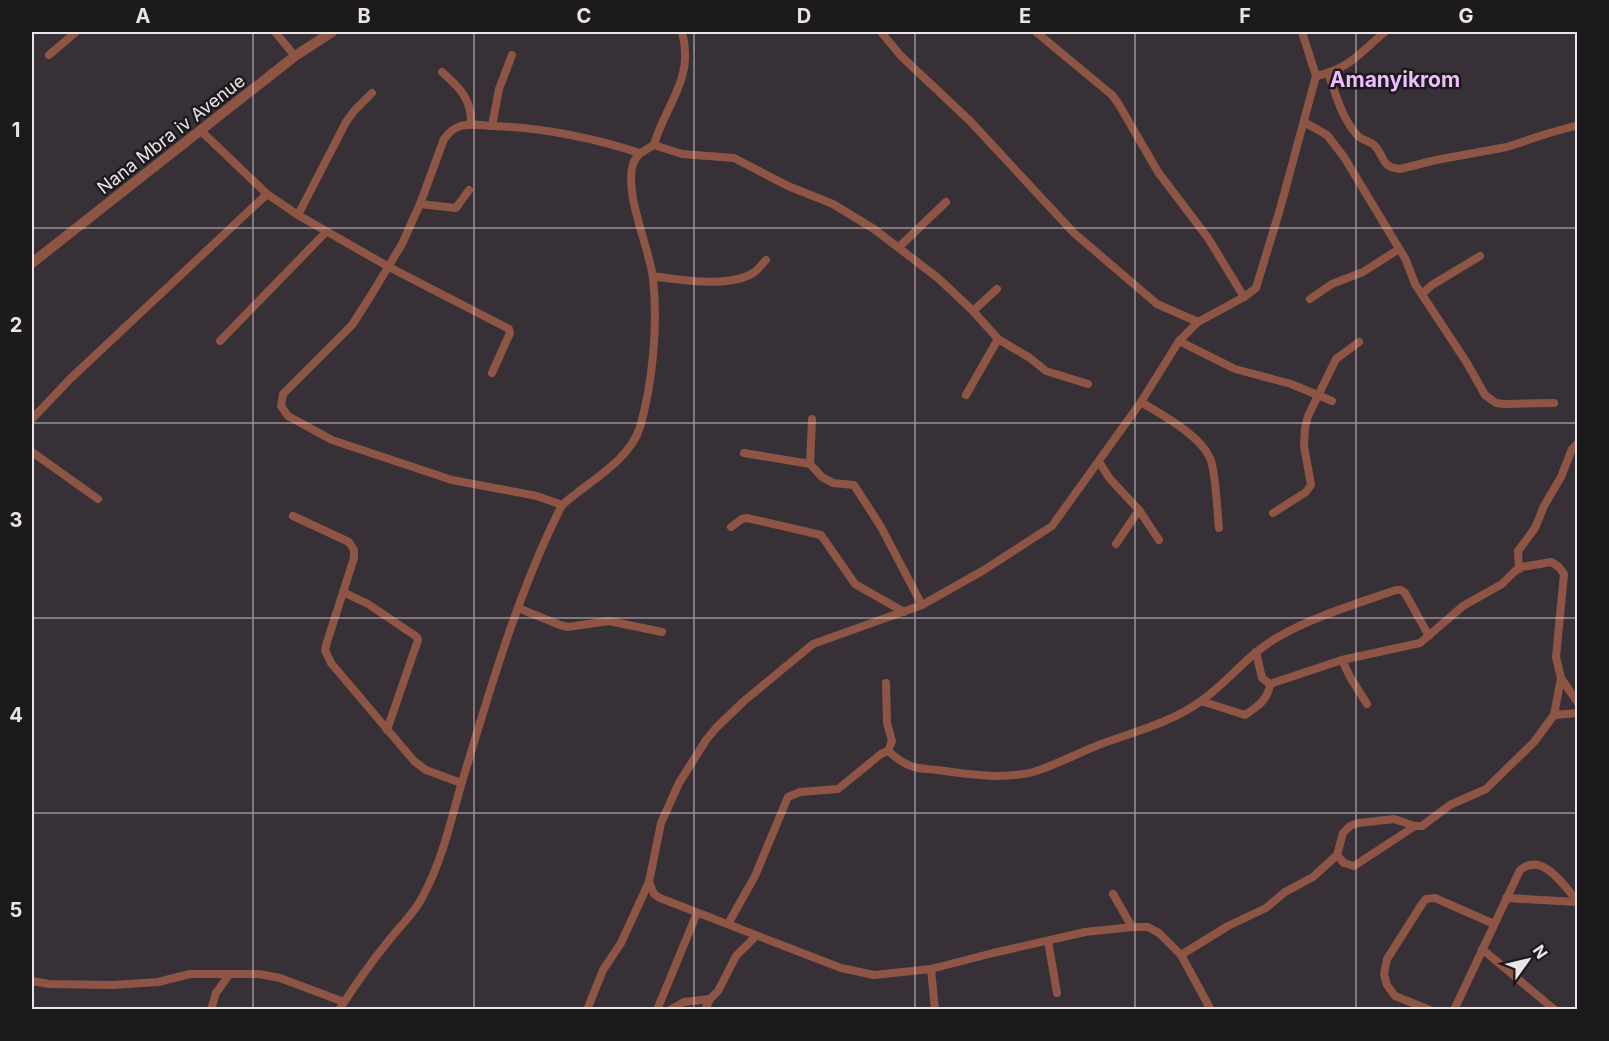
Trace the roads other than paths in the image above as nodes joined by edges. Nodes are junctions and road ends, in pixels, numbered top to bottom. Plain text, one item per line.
1 (76, 32) edge
2 (275, 32) edge
3 (332, 32) edge
4 (682, 32) edge
5 (881, 32) edge
6 (1036, 32) edge
7 (1302, 32) edge
8 (1385, 32) edge
9 (49, 55) dead end
10 (512, 55) dead end
11 (296, 56) junction
12 (442, 72) dead end
13 (1328, 73) junction
14 (1316, 76) junction
15 (372, 93) dead end
16 (1304, 122) junction
17 (471, 125) junction
18 (1578, 125) edge
19 (492, 126) junction
20 (200, 130) junction
21 (654, 145) junction
22 (640, 153) junction
23 (469, 190) dead end
24 (267, 194) junction
25 (946, 202) dead end
26 (420, 204) junction
27 (298, 215) junction
28 (326, 231) junction
29 (899, 247) junction
30 (1399, 249) junction
31 (1480, 256) dead end
32 (766, 260) dead end
33 (32, 263) edge
34 (389, 267) junction
35 (652, 276) junction
36 (997, 289) dead end
37 (1422, 294) junction
38 (1244, 297) junction
39 (1310, 299) dead end
40 (974, 311) junction
41 (1198, 322) junction
42 (998, 339) junction
43 (220, 341) dead end
44 (1179, 341) junction
45 (1359, 342) dead end
46 (492, 373) dead end
47 (1088, 384) dead end
48 (1317, 394) junction
49 (966, 395) dead end
50 (1332, 401) dead end
51 (1141, 402) junction
52 (1554, 403) dead end
53 (32, 419) edge
54 (812, 419) dead end
55 (1578, 443) edge
56 (32, 452) edge
57 (744, 453) dead end
58 (1099, 462) junction
59 (810, 464) junction
60 (98, 499) dead end
61 (562, 505) junction
62 (1139, 510) junction
63 (1273, 513) dead end
64 (293, 516) dead end
65 (731, 527) dead end
66 (1219, 528) dead end
67 (1159, 540) dead end
68 (1116, 544) dead end
69 (1519, 568) junction
70 (343, 592) junction
71 (922, 605) junction
72 (518, 608) junction
73 (904, 612) junction
74 (662, 632) dead end
75 (1430, 636) junction
76 (1256, 652) junction
77 (1342, 660) junction
78 (1561, 678) junction
79 (886, 683) dead end
80 (1270, 684) junction
81 (1201, 701) junction
82 (1578, 703) edge
83 (1367, 704) dead end
84 (1578, 713) edge
85 (1554, 715) junction
86 (387, 730) junction
87 (888, 751) junction
88 (461, 783) junction
89 (1415, 826) junction
90 (1337, 855) junction
91 (649, 882) junction
92 (1113, 894) dead end
93 (1506, 898) junction
94 (1577, 902) edge
95 (697, 913) junction
96 (728, 924) junction
97 (1494, 924) junction
98 (1132, 927) junction
99 (756, 936) junction
100 (1048, 941) junction
101 (1482, 949) junction
102 (1181, 955) junction
103 (931, 969) junction
104 (230, 975) junction
105 (32, 981) edge
106 (1057, 993) dead end
107 (710, 999) junction
108 (341, 1008) edge
109 (211, 1010) edge
110 (587, 1010) edge
111 (657, 1010) edge
112 (670, 1010) edge
113 (705, 1010) edge
114 (935, 1010) edge
115 (1210, 1010) edge
116 (1430, 1010) edge
117 (1454, 1010) edge
118 (1555, 1010) edge

1 - 9 street
2 - 11 street
3 - 11 street, Nana Mbra ⅳ Avenue
4 - 21 street
5 - 41 street
6 - 38 street
7 - 14 street
8 - 13 street
10 - 19 street
11 - 20 street, Nana Mbra ⅳ Avenue
12 - 17 street
13 - 14 street
13 - 18 street
14 - 16 street
15 - 27 street
16 - 30 street
16 - 38 street
17 - 19 street
17 - 26 street
19 - 22 street
20 - 24 street
20 - 33 street, Nana Mbra ⅳ Avenue
21 - 22 street
21 - 29 street
22 - 35 street
23 - 26 street
24 - 27 street
24 - 53 street
25 - 29 street
26 - 34 street
27 - 28 street
28 - 34 street
28 - 43 street
29 - 40 street
30 - 37 street
30 - 39 street
31 - 37 street
32 - 35 street
34 - 46 street
34 - 61 street
35 - 61 street
36 - 40 street
37 - 52 street
38 - 41 street
40 - 42 street
41 - 44 street
42 - 47 street
42 - 49 street
44 - 48 street
44 - 51 street
45 - 48 street
48 - 50 street
48 - 63 street
51 - 58 street
51 - 66 street
54 - 59 street
55 - 69 street
56 - 60 street
57 - 59 street
58 - 62 street
58 - 71 street
59 - 71 street
61 - 72 street
62 - 67 street
62 - 68 street
64 - 70 street
65 - 73 street
69 - 75 street
69 - 78 street
70 - 86 street
70 - 86 street
71 - 73 street
72 - 74 street
72 - 88 street
73 - 91 street
75 - 76 street
75 - 77 street
76 - 80 street
76 - 81 street
77 - 80 street
77 - 83 street
78 - 82 street
78 - 85 street
79 - 87 street
80 - 81 street
81 - 87 street
84 - 85 street
85 - 89 street
86 - 88 street
87 - 96 street
88 - 108 street
89 - 90 street
89 - 90 street
90 - 102 street
91 - 95 street
91 - 110 street
92 - 98 street
93 - 94 street
93 - 94 street
93 - 97 street
95 - 96 street
95 - 111 street
96 - 99 street
97 - 101 street
97 - 116 street
98 - 100 street
98 - 102 street
99 - 103 street
99 - 107 street
100 - 103 street
100 - 106 street
101 - 117 street
101 - 118 street
102 - 115 street
103 - 114 street
104 - 105 street
104 - 108 street
104 - 109 street
107 - 112 street
107 - 113 street

